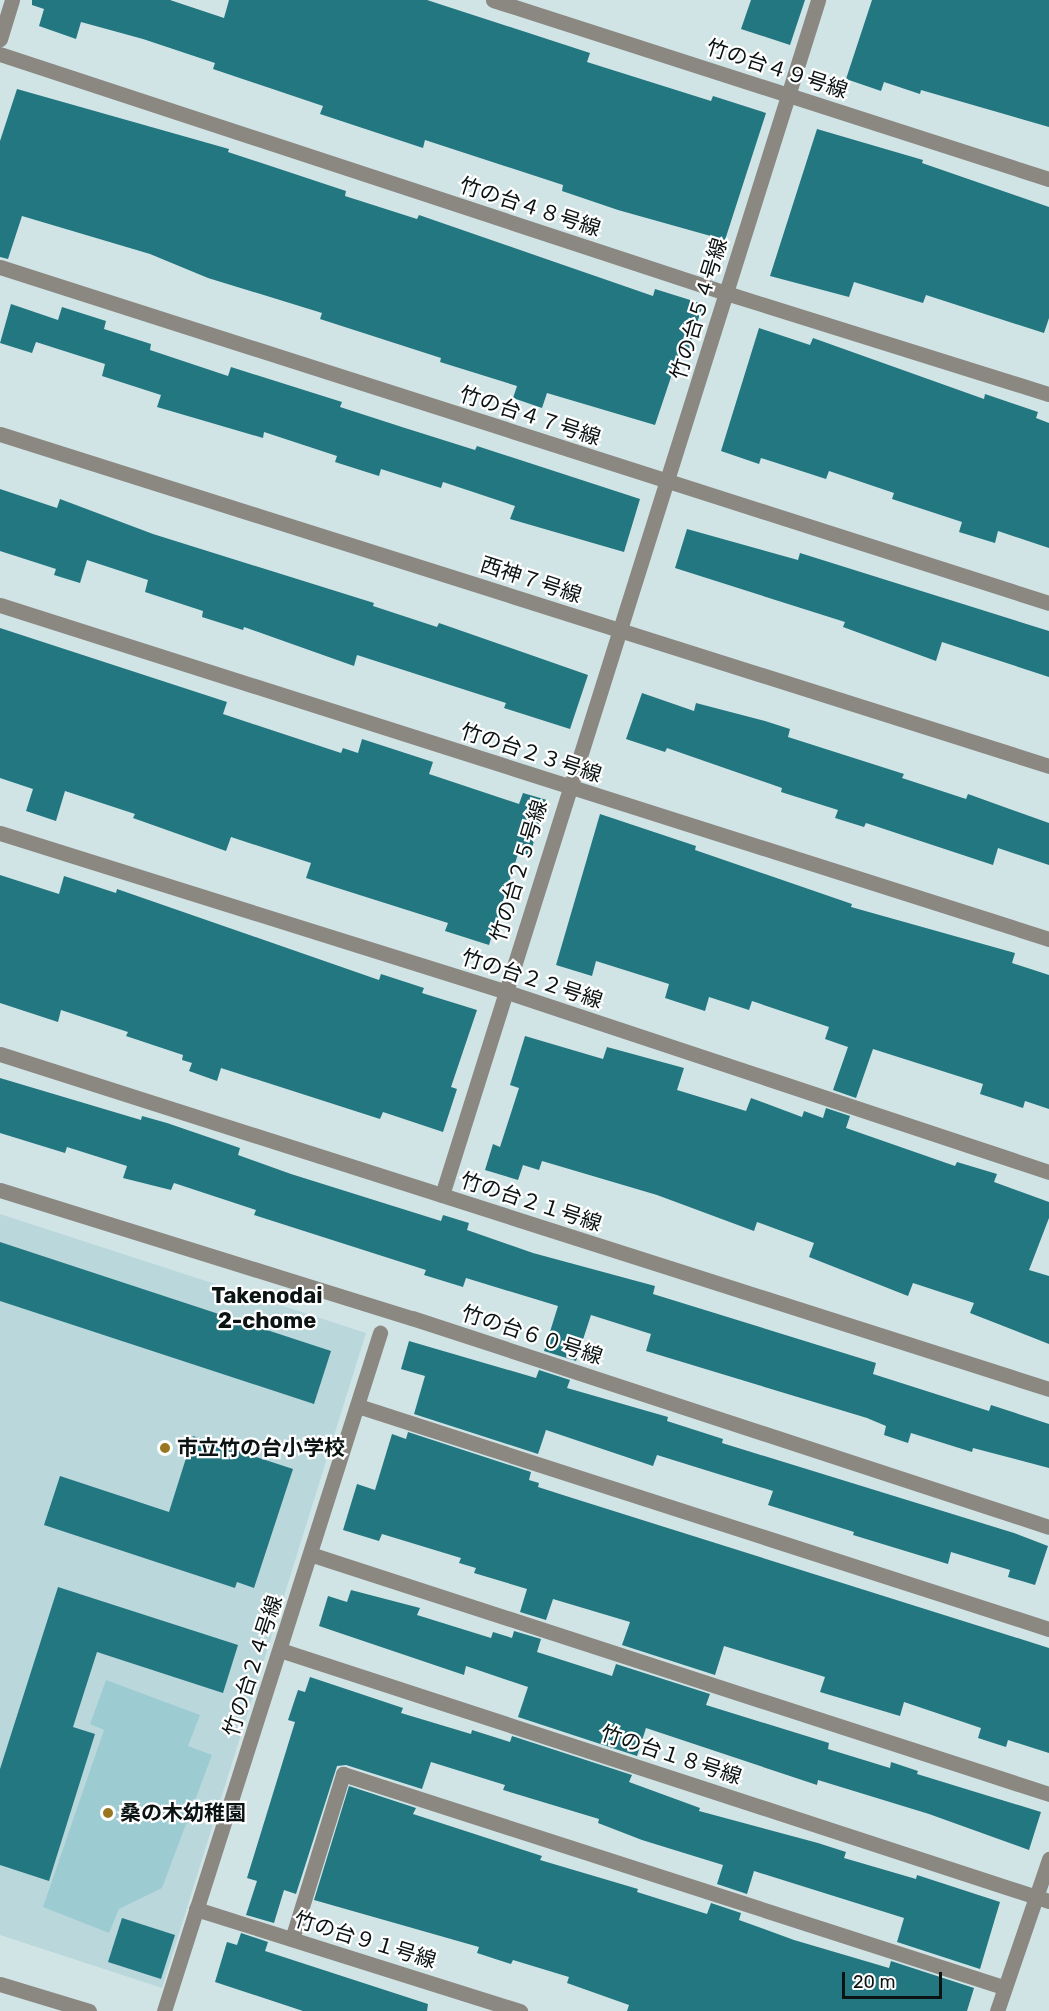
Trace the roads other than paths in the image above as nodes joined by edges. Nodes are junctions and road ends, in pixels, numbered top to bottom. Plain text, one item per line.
1 (12, 0) edge
2 (493, 0) edge
3 (818, 0) edge
4 (0, 39) edge
5 (0, 54) edge
6 (788, 95) junction
7 (1049, 179) edge
8 (0, 267) edge
9 (726, 293) junction
10 (1049, 394) edge
11 (0, 434) edge
12 (667, 482) junction
13 (1049, 603) edge
14 (0, 605) edge
15 (620, 630) junction
16 (1049, 766) edge
17 (568, 787) junction
18 (0, 833) edge
19 (1049, 939) edge
20 (504, 991) junction
21 (0, 1054) edge
22 (1049, 1172) edge
23 (0, 1190) edge
24 (442, 1196) junction
25 (381, 1333) dead end
26 (1049, 1389) edge
27 (358, 1406) junction
28 (1049, 1527) edge
29 (310, 1554) junction
30 (1049, 1629) edge
31 (280, 1650) junction
32 (1049, 1794) edge
33 (1049, 1859) edge
34 (1043, 1899) edge
35 (196, 1909) junction
36 (292, 1939) junction
37 (0, 1984) edge
38 (1003, 1987) junction
39 (89, 2011) edge
40 (164, 2011) edge
41 (520, 2011) edge
42 (997, 2011) edge

1 - 4 street
2 - 6 street, 竹の台４９号線
3 - 6 street, 竹の台５４号線
5 - 9 street, 竹の台４８号線
6 - 7 street, 竹の台４９号線
6 - 9 street, 竹の台５４号線
8 - 12 street, 竹の台４７号線
9 - 10 street, 竹の台４８号線
9 - 12 street, 竹の台５４号線
11 - 15 street, 西神７号線
12 - 13 street, 竹の台４７号線
12 - 15 street, 竹の台５４号線
14 - 17 street, 竹の台２３号線
15 - 16 street, 西神７号線
15 - 17 street, 竹の台２５号線
17 - 19 street, 竹の台２３号線
17 - 20 street, 竹の台２５号線
18 - 20 street, 竹の台２２号線
20 - 22 street, 竹の台２２号線
20 - 24 street, 竹の台２５号線
21 - 24 street, 竹の台２１号線
23 - 28 street, 竹の台６０号線
24 - 26 street, 竹の台２１号線
25 - 27 street, 竹の台２４号線
27 - 29 street, 竹の台２４号線
27 - 30 street
29 - 31 street, 竹の台２４号線
29 - 32 street
31 - 34 street, 竹の台１８号線
31 - 35 street, 竹の台２４号線
33 - 34 street
34 - 38 street
35 - 36 street, 竹の台９１号線
35 - 40 street, 竹の台２４号線
36 - 38 street
36 - 41 street, 竹の台９１号線
37 - 39 street
38 - 42 street

